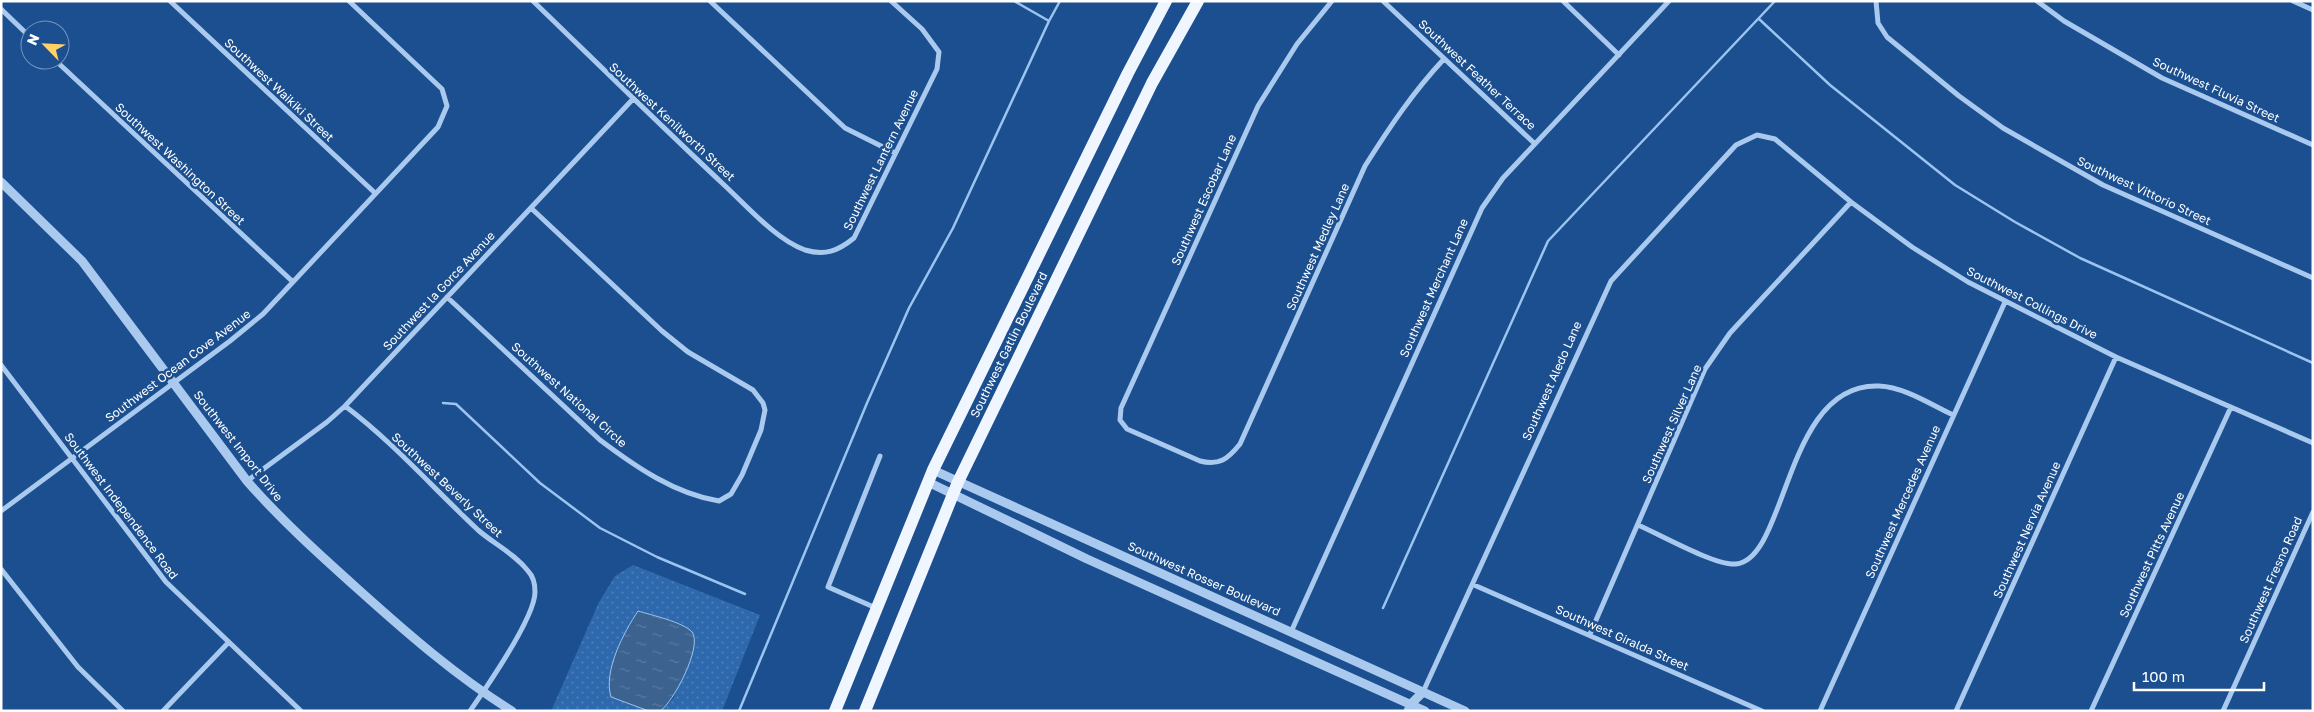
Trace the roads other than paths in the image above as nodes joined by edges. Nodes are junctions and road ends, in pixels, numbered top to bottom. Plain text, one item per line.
1 (170, 1) edge
2 (349, 1) edge
3 (710, 1) edge
4 (891, 1) edge
5 (1166, 1) edge
6 (1198, 1) edge
7 (1332, 1) edge
8 (1384, 1) edge
9 (1563, 1) edge
10 (1669, 1) edge
11 (2036, 1) edge
12 (2293, 1) edge
13 (534, 2) edge
14 (1876, 2) edge
15 (1, 9) edge
16 (2313, 10) edge
17 (20, 27) edge
18 (1619, 55) junction
19 (1444, 59) junction
20 (66, 70) edge
21 (633, 100) junction
22 (1769, 136) joint
23 (1534, 143) junction
24 (2313, 145) edge
25 (895, 153) junction
26 (1, 182) edge
27 (375, 193) junction
28 (1851, 202) junction
29 (531, 208) junction
30 (804, 249) joint
31 (2313, 278) edge
32 (292, 281) junction
33 (447, 297) junction
34 (2005, 302) junction
35 (2116, 357) junction
36 (1, 365) edge
37 (174, 384) junction
38 (345, 406) junction
39 (2231, 407) junction
40 (1953, 415) junction
41 (2313, 443) edge
42 (880, 456) dead end
43 (1231, 456) joint
44 (72, 458) junction
45 (930, 476) junction
46 (247, 481) junction
47 (955, 488) junction
48 (1, 511) edge
49 (2313, 512) edge
50 (1638, 524) junction
51 (1, 569) edge
52 (1474, 585) junction
53 (876, 608) junction
54 (1291, 632) junction
55 (1590, 634) junction
56 (228, 643) junction
57 (1423, 692) junction
58 (483, 693) junction
59 (1410, 708) edge
60 (1422, 710) edge
61 (123, 711) edge
62 (163, 711) edge
63 (301, 711) edge
64 (470, 711) edge
65 (512, 711) edge
66 (835, 711) edge
67 (865, 711) edge
68 (1464, 711) edge
69 (1762, 711) edge
70 (1820, 711) edge
71 (1956, 711) edge
72 (2091, 711) edge
73 (2223, 711) edge

1 - 27 street, Southwest Waikiki Street
2 - 27 street, Southwest Ocean Cove Avenue
3 - 25 street
4 - 25 street, Southwest Lantern Avenue
5 - 45 main road, Southwest Gatlin Boulevard
6 - 47 main road, Southwest Gatlin Boulevard
7 - 43 street, Southwest Escobar Lane
8 - 19 street, Southwest Feather Terrace
9 - 18 street
10 - 18 street, Southwest Merchant Lane
11 - 24 street, Southwest Fluvia Street
12 - 16 street
13 - 21 street, Southwest Kenilworth Street
14 - 31 street, Southwest Vittorio Street
15 - 17 street
18 - 23 street, Southwest Merchant Lane
19 - 23 street, Southwest Feather Terrace
19 - 43 street, Southwest Medley Lane
20 - 32 street, Southwest Washington Street
21 - 29 street, Southwest la Gorce Avenue
21 - 30 street, Southwest Kenilworth Street
22 - 28 street, Southwest Collings Drive
22 - 52 street, Southwest Aledo Lane
23 - 54 street, Southwest Merchant Lane
25 - 30 street, Southwest Lantern Avenue
26 - 37 street, Southwest Import Drive
27 - 32 street, Southwest Ocean Cove Avenue
28 - 34 street, Southwest Collings Drive
28 - 50 street, Southwest Silver Lane
29 - 33 street, Southwest la Gorce Avenue
29 - 33 street, Southwest National Circle
32 - 37 street, Southwest Ocean Cove Avenue
33 - 38 street, Southwest la Gorce Avenue
34 - 35 street, Southwest Collings Drive
34 - 40 street, Southwest Mercedes Avenue
35 - 39 street, Southwest Collings Drive
35 - 71 street, Southwest Nervia Avenue
36 - 44 street, Southwest Independence Road
37 - 44 street, Southwest Ocean Cove Avenue
37 - 46 street, Southwest Import Drive
38 - 46 street, Southwest la Gorce Avenue
38 - 58 street, Southwest Beverly Street
39 - 41 street, Southwest Collings Drive
39 - 72 street, Southwest Pitts Avenue
40 - 50 street
40 - 70 street, Southwest Mercedes Avenue
42 - 53 street
44 - 48 street, Southwest Ocean Cove Avenue
44 - 56 street, Southwest Independence Road
45 - 47 street, Southwest Rosser Boulevard
45 - 53 main road, Southwest Gatlin Boulevard
46 - 58 street, Southwest Import Drive
47 - 54 street, Southwest Rosser Boulevard
47 - 59 street, Southwest Rosser Boulevard
47 - 67 main road, Southwest Gatlin Boulevard
49 - 73 street, Southwest Fresno Road
50 - 55 street, Southwest Silver Lane
51 - 61 street
52 - 55 street, Southwest Giralda Street
52 - 57 street, Southwest Aledo Lane
53 - 66 main road, Southwest Gatlin Boulevard
54 - 57 street, Southwest Rosser Boulevard
55 - 69 street, Southwest Giralda Street
56 - 62 street
56 - 63 street, Southwest Independence Road
57 - 59 street, Southwest Aledo Lane
57 - 60 street, Southwest Aledo Lane
57 - 68 street, Southwest Rosser Boulevard
58 - 64 street
58 - 65 street, Southwest Import Drive
59 - 60 street, Southwest Rosser Boulevard

